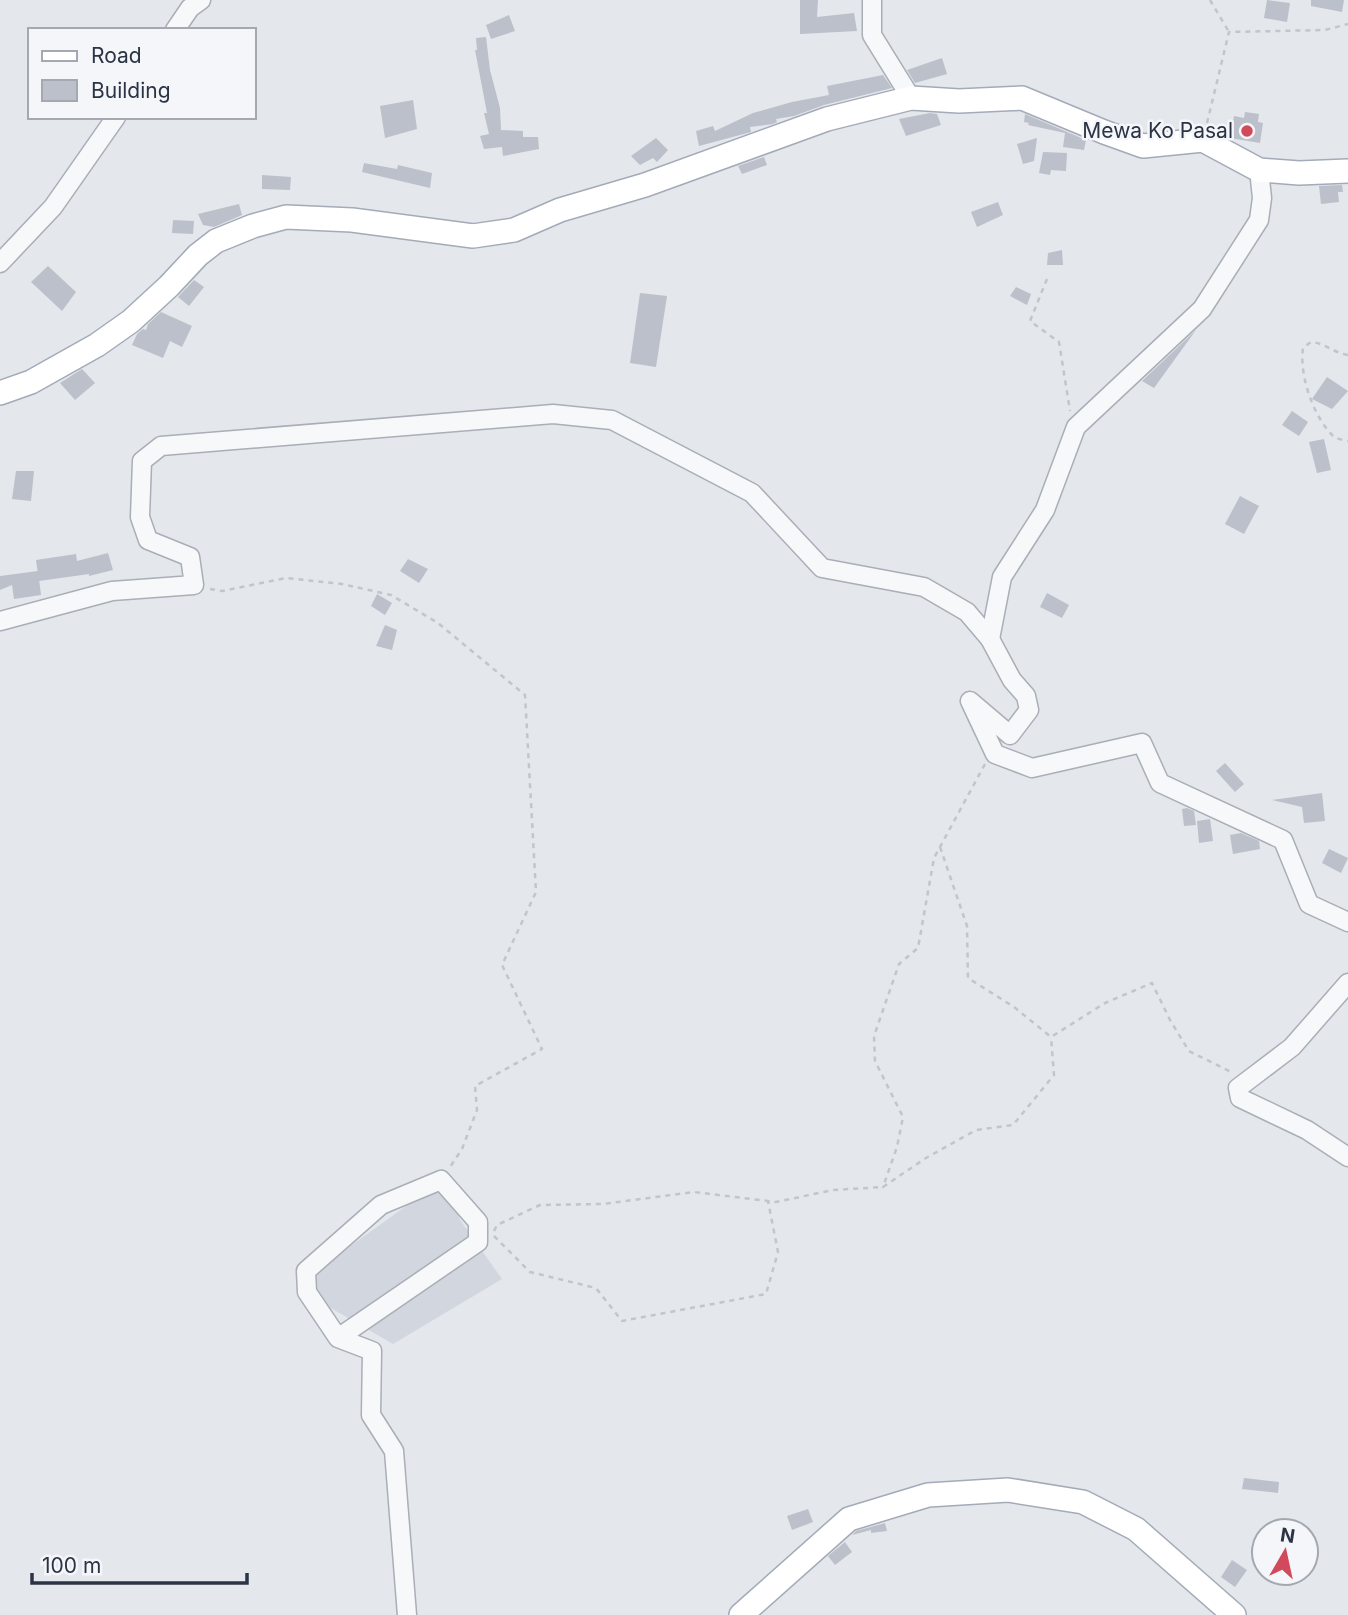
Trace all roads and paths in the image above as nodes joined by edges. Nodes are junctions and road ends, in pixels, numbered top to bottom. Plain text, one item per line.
1 (201, 0) edge
2 (872, 0) edge
3 (1210, 0) edge
4 (1348, 24) edge
5 (176, 28) edge
6 (1229, 32) junction
7 (911, 98) junction
8 (115, 119) edge
9 (1203, 140) junction
10 (1259, 170) junction
11 (1348, 171) edge
12 (0, 263) edge
13 (1047, 279) dead end
14 (1348, 355) edge
15 (0, 393) edge
16 (1076, 427) junction
17 (1348, 442) edge
18 (194, 585) junction
19 (0, 621) edge
20 (990, 639) junction
21 (995, 754) junction
22 (940, 847) junction
23 (1348, 922) edge
24 (1348, 983) edge
25 (1051, 1037) junction
26 (1248, 1080) junction
27 (1348, 1157) edge
28 (441, 1180) junction
29 (883, 1187) junction
30 (768, 1201) junction
31 (338, 1338) junction
32 (407, 1615) edge
33 (741, 1615) edge
34 (1234, 1615) edge

1 - 5 street
2 - 7 street
3 - 6 path
4 - 6 path
6 - 9 path
7 - 9 main road
7 - 15 main road
8 - 12 street
9 - 10 main road
10 - 11 main road
10 - 16 street
13 - 16 path
14 - 17 path
16 - 20 street
18 - 19 street
18 - 20 street
18 - 28 path
20 - 21 street
21 - 22 path
21 - 23 street
22 - 25 path
22 - 29 path
24 - 26 street
25 - 26 path
25 - 29 path
26 - 27 street
28 - 31 street
28 - 31 street
29 - 30 path
30 - 30 path
31 - 32 street
33 - 34 main road

